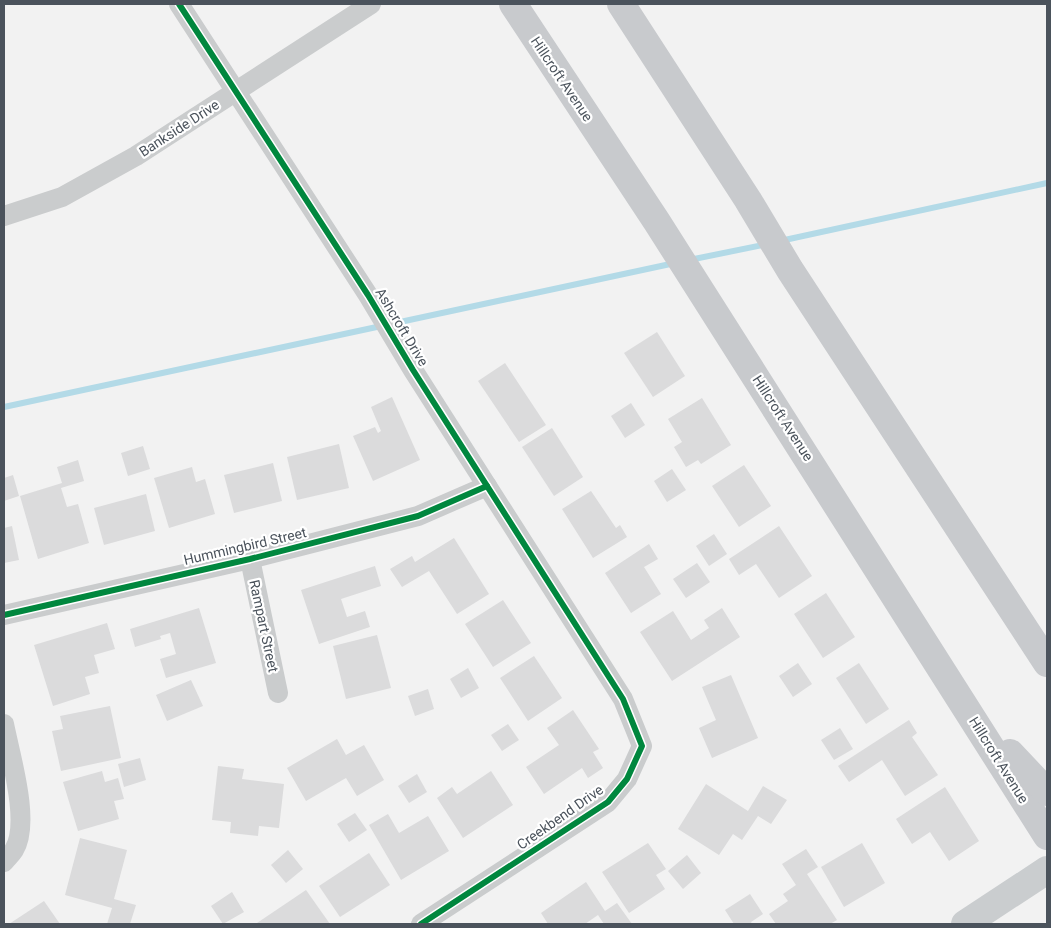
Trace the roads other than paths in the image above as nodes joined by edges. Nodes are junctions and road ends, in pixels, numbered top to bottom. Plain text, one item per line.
1 (179, 4) edge
2 (370, 4) edge
3 (513, 4) edge
4 (621, 4) edge
5 (236, 91) junction
6 (4, 216) edge
7 (487, 486) junction
8 (250, 559) junction
9 (4, 615) edge
10 (1047, 663) edge
11 (601, 665) joint
12 (278, 693) dead end
13 (958, 694) junction
14 (4, 724) edge
15 (1047, 792) edge
16 (1047, 836) edge
17 (4, 862) edge
18 (1047, 870) edge
19 (420, 924) edge
20 (965, 924) edge

1 - 5 street, Ashcroft Drive
2 - 5 street, Bankside Drive
3 - 13 main road, Hillcroft Avenue
4 - 10 main road
5 - 6 street, Bankside Drive
5 - 7 street, Ashcroft Drive
7 - 8 street, Hummingbird Street
7 - 11 street, Ashcroft Drive
8 - 9 street, Hummingbird Street
8 - 12 street, Rampart Street
11 - 19 street, Creekbend Drive
13 - 15 main road
13 - 16 main road, Hillcroft Avenue
14 - 17 street
18 - 20 main road

